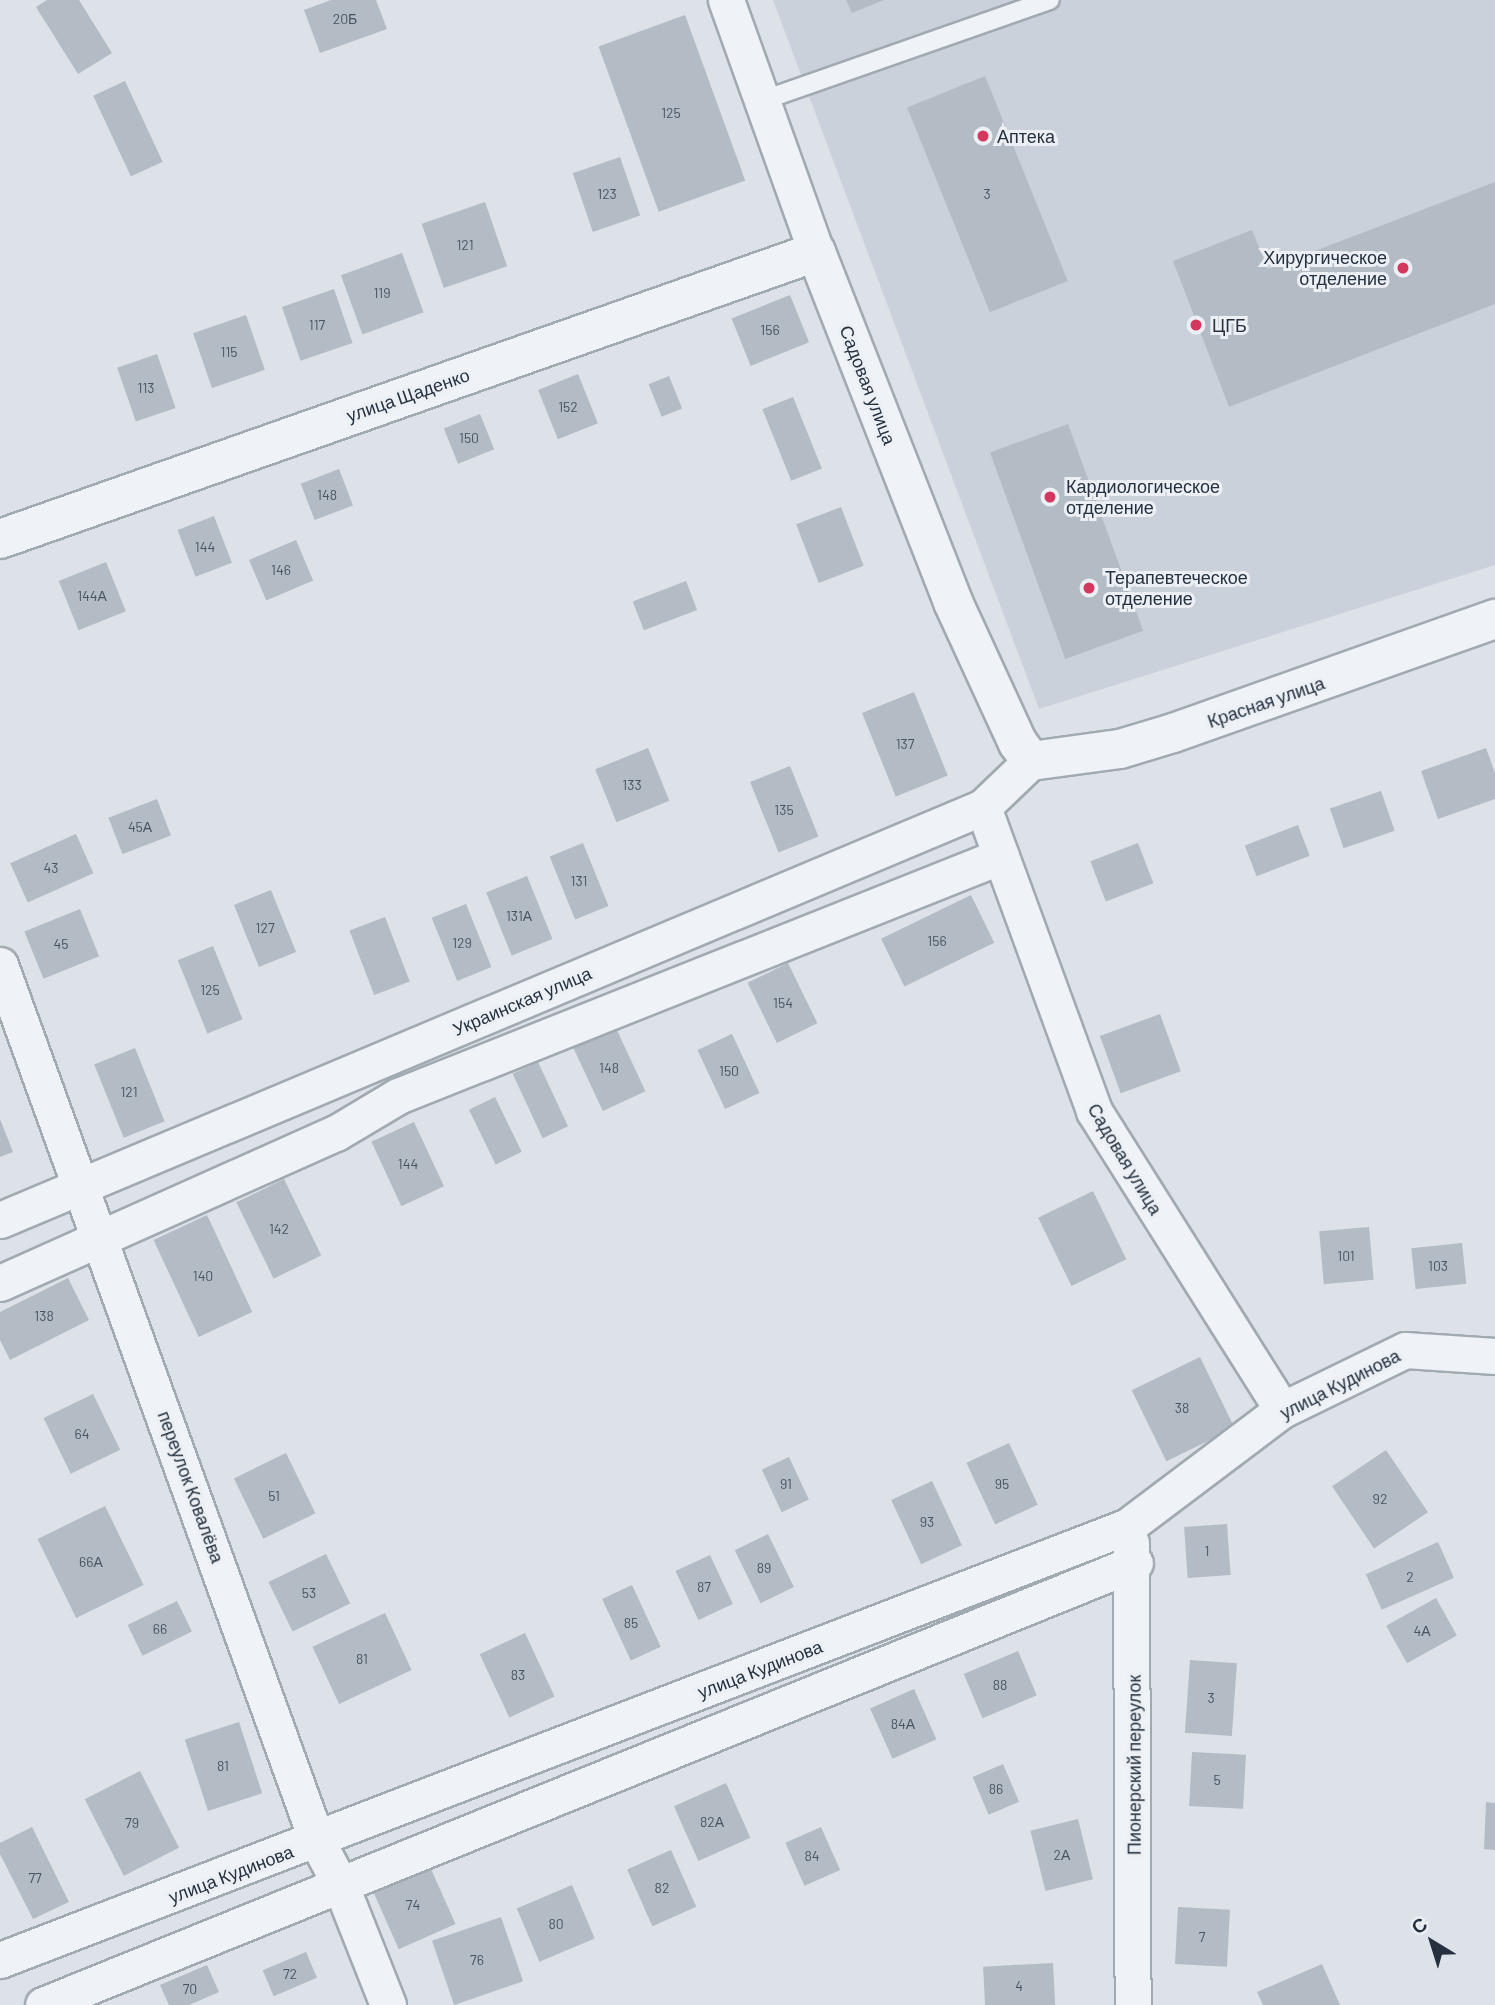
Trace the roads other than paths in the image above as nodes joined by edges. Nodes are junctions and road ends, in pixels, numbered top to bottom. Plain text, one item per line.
1 (726, 0) edge
2 (1050, 0) edge
3 (761, 102) junction
4 (816, 252) junction
5 (0, 538) edge
6 (1495, 619) edge
7 (1031, 761) junction
8 (983, 807) junction
9 (1001, 856) junction
10 (0, 965) edge
11 (82, 1187) junction
12 (0, 1220) edge
13 (102, 1238) junction
14 (0, 1283) edge
15 (1495, 1356) edge
16 (1282, 1410) junction
17 (1128, 1526) junction
18 (1135, 1563) junction
19 (317, 1842) junction
20 (341, 1886) junction
21 (0, 1960) edge
22 (43, 2005) edge
23 (388, 2005) edge
24 (1133, 2005) edge

1 - 3 street, Садовая улица
2 - 3 lane
3 - 4 street, Садовая улица
4 - 5 street, улица Щаденко
4 - 7 street, Садовая улица
6 - 7 street, Красная улица
7 - 8 street, Украинская улица
8 - 9 street, Садовая улица
8 - 11 street, Украинская улица
9 - 13 street
9 - 16 street, Садовая улица
10 - 11 street, переулок Ковалёва
11 - 12 street, Украинская улица
11 - 13 street, переулок Ковалёва
13 - 14 street
13 - 19 street, переулок Ковалёва
15 - 16 street, улица Кудинова
16 - 17 street, улица Кудинова
17 - 18 street, Пионерский переулок
17 - 19 street, улица Кудинова
18 - 20 street
18 - 24 street, Пионерский переулок
19 - 20 street, переулок Ковалёва
19 - 21 street, улица Кудинова
20 - 22 street
20 - 23 street, переулок Ковалёва

